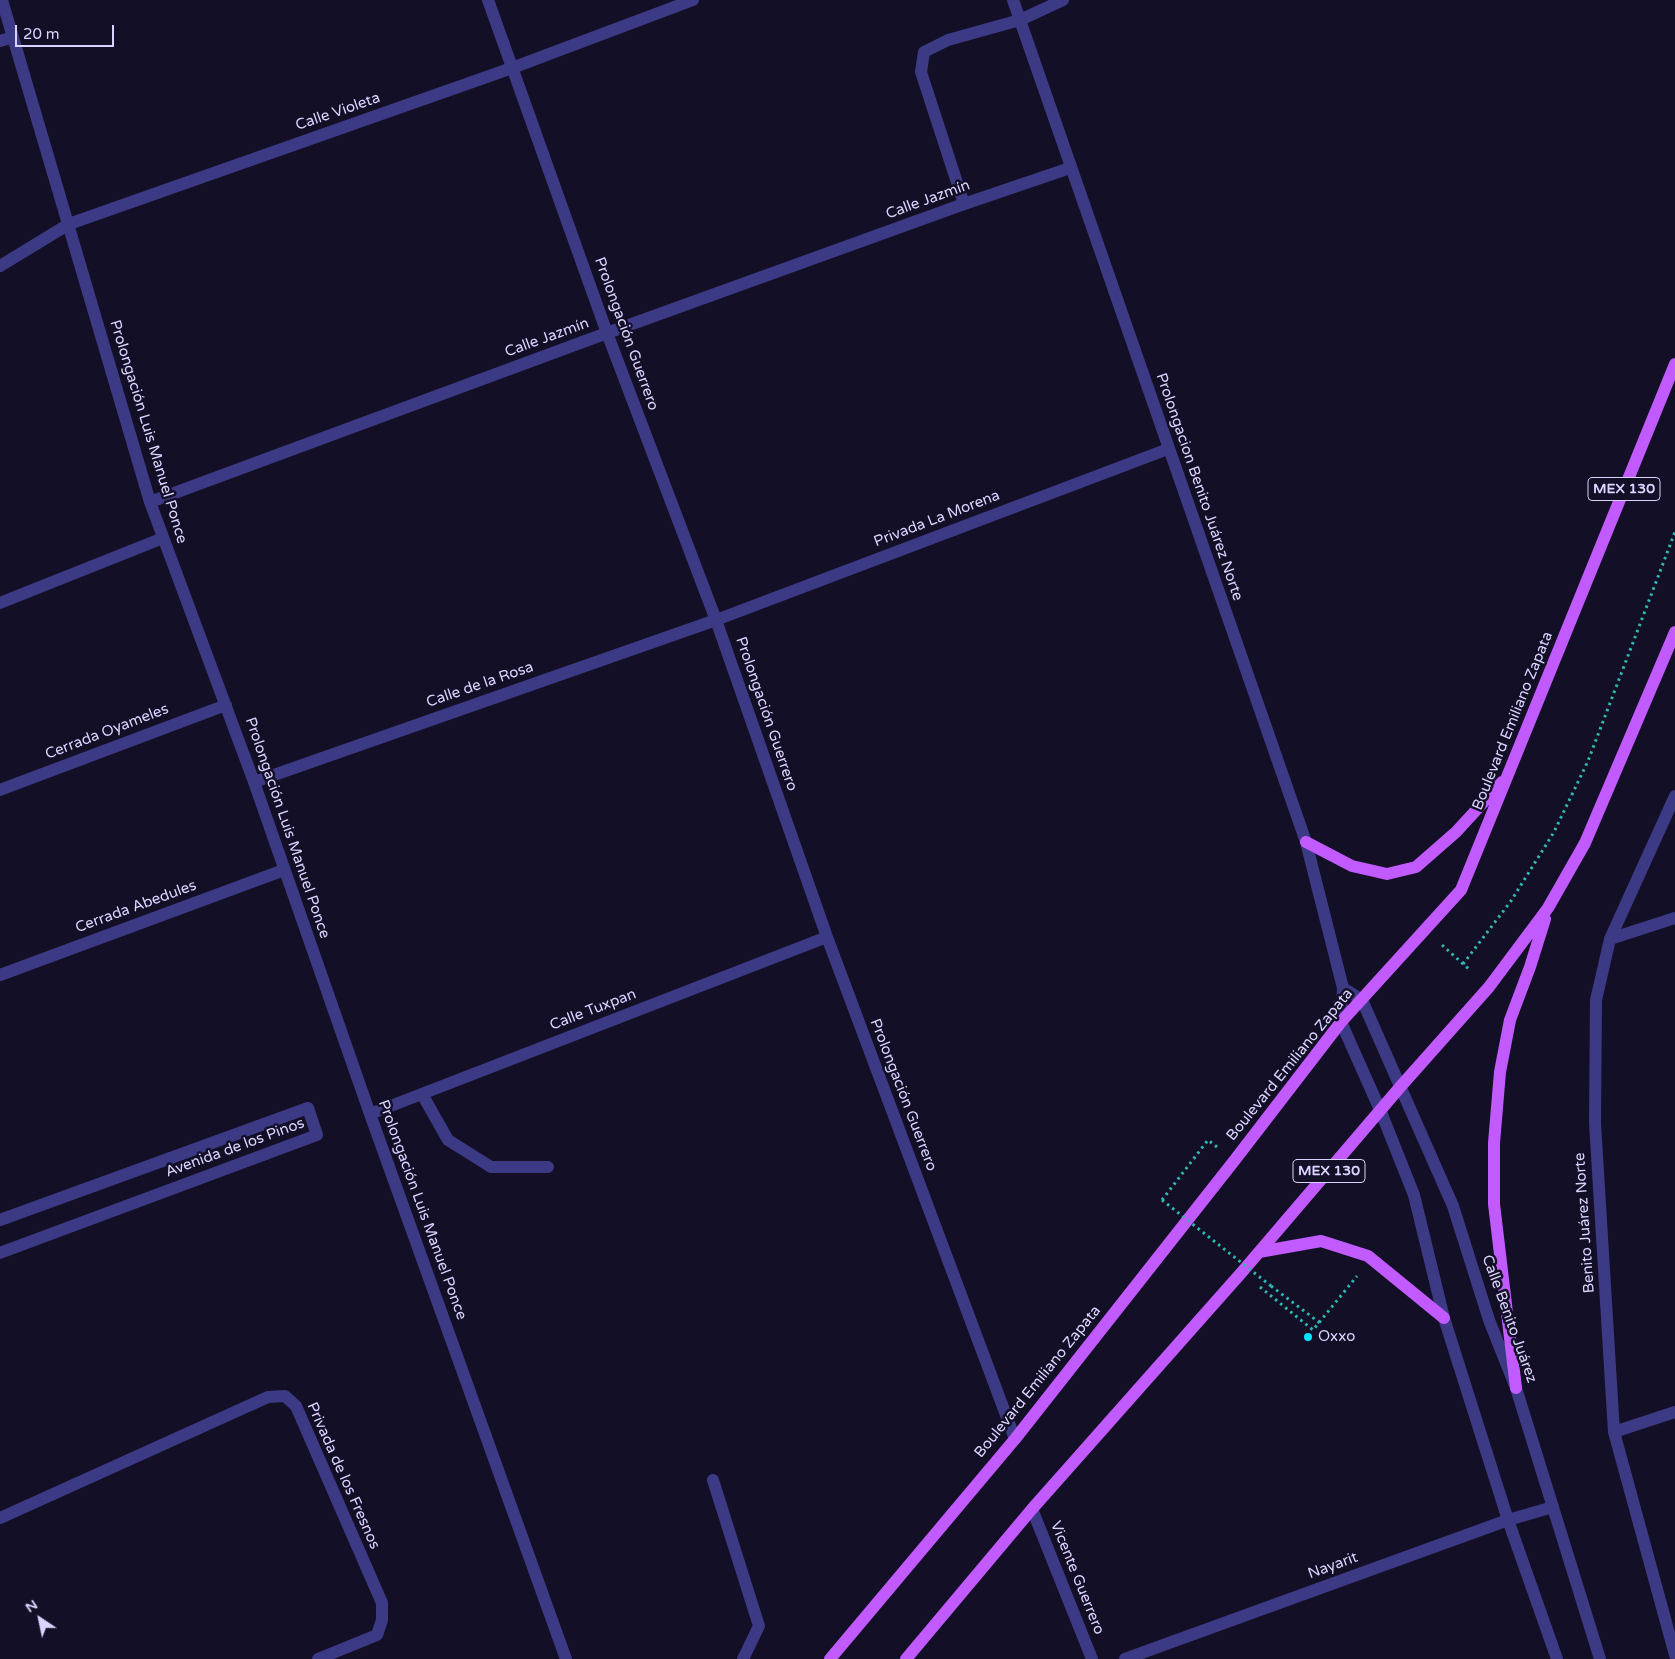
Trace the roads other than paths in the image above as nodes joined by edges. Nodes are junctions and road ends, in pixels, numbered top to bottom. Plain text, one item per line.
1 (2, 0) edge
2 (488, 0) edge
3 (693, 0) edge
4 (1013, 0) edge
5 (1063, 0) edge
6 (1020, 20) junction
7 (13, 37) junction
8 (0, 41) edge
9 (512, 68) junction
10 (1070, 168) junction
11 (964, 204) junction
12 (69, 224) junction
13 (0, 266) edge
14 (607, 333) junction
15 (1675, 364) edge
16 (1168, 449) junction
17 (150, 502) junction
18 (163, 538) junction
19 (0, 603) edge
20 (716, 620) junction
21 (1675, 632) edge
22 (226, 704) junction
23 (1507, 777) junction
24 (254, 782) junction
25 (0, 790) edge
26 (1675, 796) edge
27 (1306, 842) junction
28 (284, 870) junction
29 (1548, 908) junction
30 (1675, 918) edge
31 (827, 937) junction
32 (1610, 939) junction
33 (0, 975) edge
34 (1344, 988) junction
35 (1362, 1000) junction
36 (1341, 1022) junction
37 (1402, 1086) junction
38 (422, 1094) junction
39 (1380, 1112) junction
40 (370, 1114) junction
41 (548, 1167) dead end
42 (0, 1220) edge
43 (1259, 1252) junction
44 (0, 1253) edge
45 (1444, 1318) junction
46 (1516, 1388) junction
47 (1675, 1412) edge
48 (1614, 1432) junction
49 (1015, 1439) junction
50 (713, 1480) dead end
51 (1553, 1507) junction
52 (1032, 1509) junction
53 (0, 1518) edge
54 (1508, 1520) junction
55 (1675, 1655) edge
56 (318, 1659) edge
57 (566, 1659) edge
58 (743, 1659) edge
59 (830, 1659) edge
60 (906, 1659) edge
61 (1092, 1659) edge
62 (1125, 1659) edge
63 (1557, 1659) edge
64 (1600, 1659) edge

1 - 7 street, Prolongación Luis Manuel Ponce
2 - 9 street, Prolongación Guerrero
3 - 9 street, Calle Violeta
4 - 6 street, Prolongacion Benito Juárez Norte
5 - 6 street
6 - 10 street, Prolongacion Benito Juárez Norte
6 - 11 street
7 - 8 street
7 - 12 street, Prolongación Luis Manuel Ponce
9 - 12 street, Calle Violeta
9 - 14 street, Prolongación Guerrero
10 - 11 street, Calle Jazmín
10 - 16 street, Prolongacion Benito Juárez Norte
11 - 14 street, Calle Jazmín
12 - 13 street, Calle Violeta
12 - 17 street, Prolongación Luis Manuel Ponce
14 - 17 street, Calle Jazmín
14 - 20 street, Prolongación Guerrero
15 - 23 main road, Boulevard Emiliano Zapata / MEX 130
16 - 20 street, Privada La Morena
16 - 27 street, Prolongacion Benito Juárez Norte
17 - 18 street, Prolongación Luis Manuel Ponce
18 - 19 street
18 - 22 street, Prolongación Luis Manuel Ponce
20 - 24 street, Calle de la Rosa
20 - 31 street, Prolongación Guerrero
21 - 29 main road, MEX 130
22 - 24 street, Prolongación Luis Manuel Ponce
22 - 25 street, Cerrada Oyameles
23 - 27 main road
23 - 35 main road, Boulevard Emiliano Zapata / MEX 130
24 - 28 street, Prolongación Luis Manuel Ponce
26 - 32 street, Benito Juárez Norte
27 - 34 street, Prolongacion Benito Juárez Norte
28 - 33 street, Cerrada Abedules
28 - 40 street, Prolongación Luis Manuel Ponce
29 - 37 main road, MEX 130
29 - 46 main road
30 - 32 street
31 - 38 street, Calle Tuxpan
31 - 49 street, Prolongación Guerrero
32 - 48 street, Benito Juárez Norte
34 - 35 street
34 - 36 street, Prolongacion Benito Juárez Norte
35 - 36 main road, Boulevard Emiliano Zapata / MEX 130
35 - 37 street, Calle Benito Juárez
36 - 39 street
36 - 49 main road, Boulevard Emiliano Zapata / MEX 130
37 - 39 main road, MEX 130
37 - 46 street, Calle Benito Juárez
38 - 40 street, Calle Tuxpan
38 - 41 street
39 - 43 main road, MEX 130
39 - 45 street
40 - 57 street, Prolongación Luis Manuel Ponce
42 - 44 street, Avenida de los Pinos
43 - 45 main road
43 - 52 main road, MEX 130
45 - 54 street
46 - 51 street, Calle Benito Juárez
47 - 48 street
48 - 55 street, Benito Juárez Norte
49 - 59 main road, Boulevard Emiliano Zapata / MEX 130
50 - 58 street
51 - 54 street, Nayarit
51 - 64 street, Calle Benito Juárez
52 - 60 main road, MEX 130
52 - 61 street, Vicente Guerrero
53 - 56 street, Privada de los Fresnos
54 - 62 street, Nayarit
54 - 63 street

